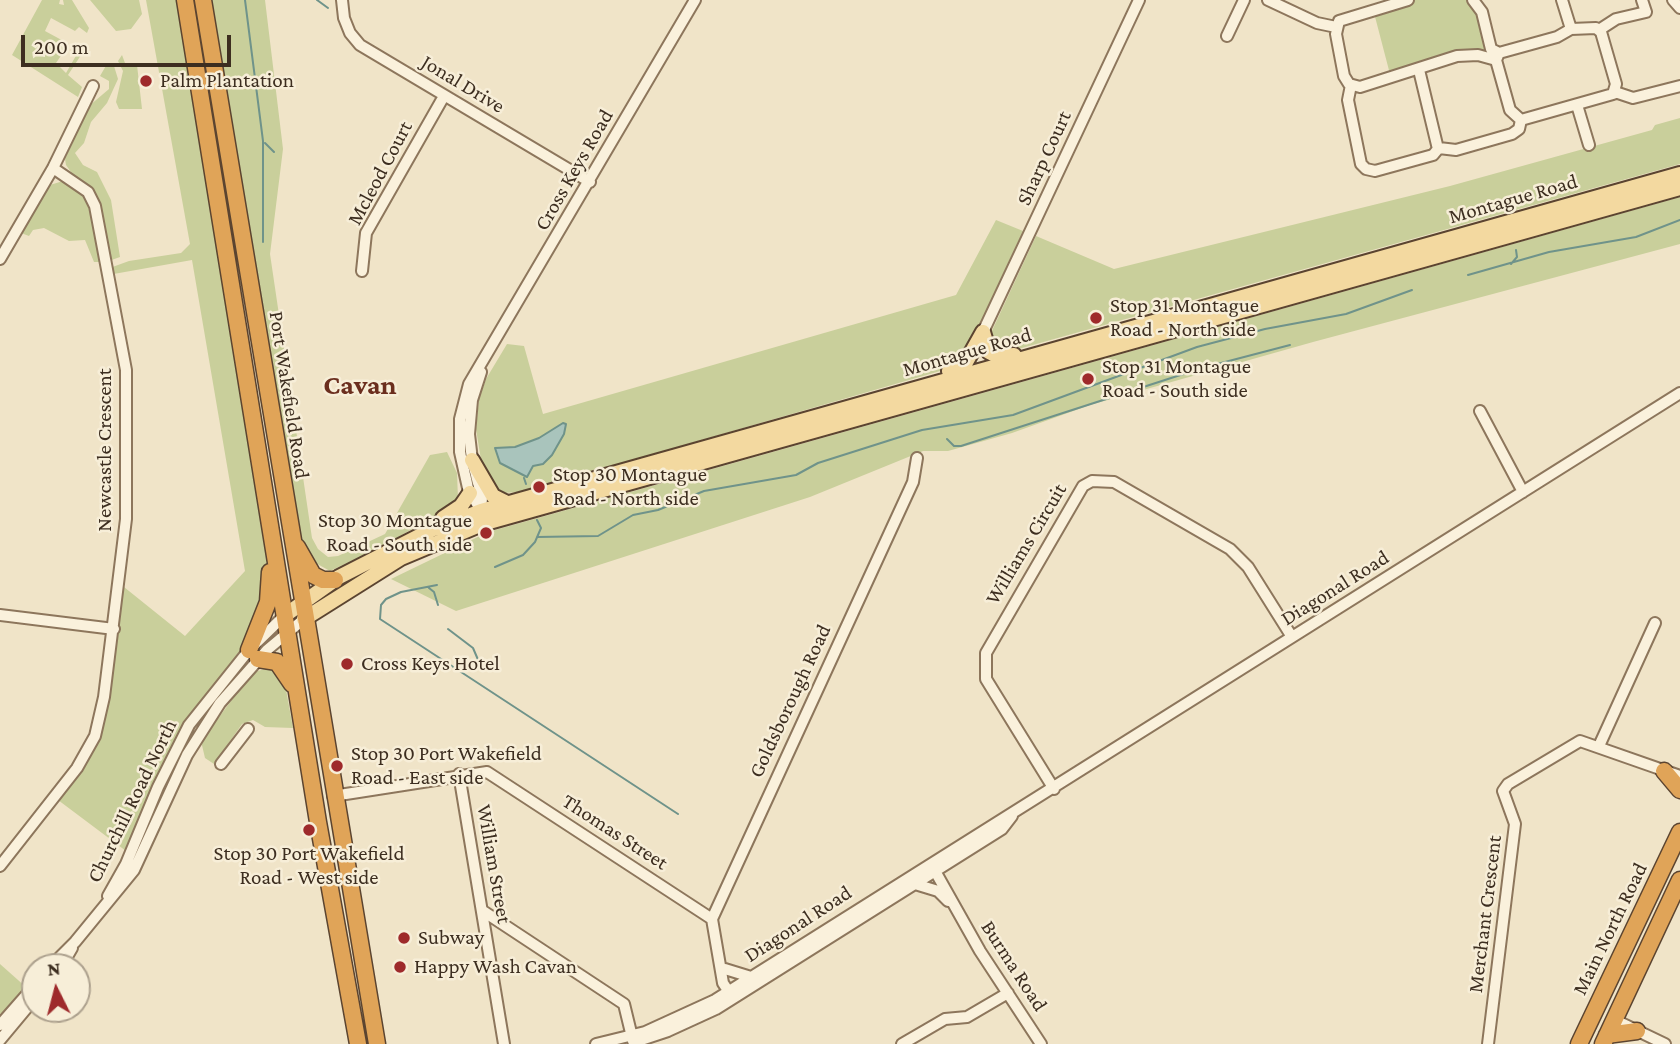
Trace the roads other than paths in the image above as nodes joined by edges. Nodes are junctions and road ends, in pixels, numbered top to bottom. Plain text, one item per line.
1 (185, 0) edge
2 (202, 0) edge
3 (342, 0) edge
4 (695, 0) edge
5 (1139, 0) edge
6 (1244, 0) edge
7 (1268, 0) edge
8 (1408, 0) edge
9 (1473, 0) edge
10 (1562, 0) edge
11 (1642, 0) edge
12 (1673, 0) edge
13 (1680, 8) edge
14 (1336, 27) junction
15 (1571, 29) junction
16 (1599, 30) junction
17 (1227, 36) dead end
18 (1493, 55) junction
19 (1419, 70) junction
20 (1351, 85) junction
21 (93, 86) dead end
22 (1680, 86) edge
23 (1615, 92) junction
24 (444, 96) junction
25 (1577, 105) junction
26 (1521, 120) junction
27 (1589, 145) dead end
28 (1439, 148) junction
29 (53, 168) junction
30 (1677, 178) edge
31 (590, 182) junction
32 (0, 258) edge
33 (362, 271) dead end
34 (983, 332) junction
35 (1045, 352) junction
36 (485, 359) junction
37 (1680, 393) edge
38 (896, 394) junction
39 (1480, 411) dead end
40 (917, 458) dead end
41 (472, 460) junction
42 (1523, 492) junction
43 (470, 493) junction
44 (507, 503) junction
45 (556, 503) junction
46 (481, 511) junction
47 (267, 513) junction
48 (291, 536) junction
49 (446, 537) junction
50 (385, 553) junction
51 (335, 580) junction
52 (301, 601) junction
53 (0, 615) edge
54 (304, 619) junction
55 (286, 623) junction
56 (1655, 623) dead end
57 (114, 629) junction
58 (1292, 637) junction
59 (253, 654) junction
60 (297, 692) junction
61 (248, 729) dead end
62 (179, 743) junction
63 (1599, 746) junction
64 (187, 755) junction
65 (221, 764) dead end
66 (1664, 771) junction
67 (459, 774) junction
68 (1680, 776) edge
69 (1054, 789) junction
70 (1680, 790) edge
71 (333, 796) junction
72 (1012, 816) junction
73 (318, 822) junction
74 (1680, 832) edge
75 (0, 866) edge
76 (935, 871) junction
77 (914, 879) junction
78 (348, 880) junction
79 (1680, 880) edge
80 (332, 906) junction
81 (954, 908) junction
82 (101, 911) junction
83 (482, 911) junction
84 (712, 919) junction
85 (75, 942) junction
86 (1624, 948) junction
87 (64, 953) edge
88 (69, 953) edge
89 (723, 965) junction
90 (751, 977) junction
91 (367, 990) junction
92 (734, 993) junction
93 (1008, 993) junction
94 (21, 1005) edge
95 (21, 1012) edge
96 (1615, 1020) junction
97 (1637, 1031) junction
98 (1, 1033) edge
99 (1605, 1040) edge
100 (631, 1042) edge
101 (360, 1044) edge
102 (377, 1044) edge
103 (385, 1044) edge
104 (504, 1044) edge
105 (596, 1044) edge
106 (902, 1044) edge
107 (1041, 1044) edge
108 (1489, 1044) edge
109 (1579, 1044) edge
110 (1587, 1044) edge
111 (1665, 1044) edge

1 - 47 highway, Port Wakefield Road
2 - 48 highway, Port Wakefield Road
3 - 24 street, Jonal Drive
4 - 31 street, Cross Keys Road
5 - 34 street, Sharp Court
6 - 17 street
7 - 14 street
8 - 14 street
9 - 18 street
10 - 15 street
11 - 16 street
12 - 13 street
14 - 20 street
15 - 16 street
15 - 18 street
16 - 23 street
18 - 19 street
18 - 26 street
19 - 20 street
19 - 28 street
20 - 28 street
21 - 29 street
22 - 23 street
23 - 25 street
24 - 31 street, Jonal Drive
24 - 33 street, Mcleod Court
25 - 26 street
25 - 27 street
26 - 28 street
29 - 32 street
29 - 57 street, Newcastle Crescent
30 - 35 main road, Montague Road
30 - 45 main road, Montague Road
31 - 36 street, Cross Keys Road
34 - 35 main road
34 - 38 main road
35 - 38 main road, Montague Road
36 - 41 street, Cross Keys Road
36 - 43 street, Cross Keys Road
37 - 42 street, Diagonal Road
38 - 44 main road, Montague Road
39 - 42 street
40 - 84 street, Goldsborough Road
41 - 44 main road
41 - 46 street, Cross Keys Road
42 - 58 street, Diagonal Road
43 - 46 street, Cross Keys Road
43 - 50 main road
44 - 46 main road, Montague Road
45 - 46 main road
45 - 49 main road, Montague Road
46 - 49 main road
46 - 50 main road, Montague Road
47 - 55 highway, Port Wakefield Road
47 - 59 highway
48 - 51 highway
48 - 52 highway, Port Wakefield Road
49 - 54 main road, Montague Road
50 - 51 main road, Montague Road
51 - 52 main road, Montague Road
52 - 54 highway, Port Wakefield Road
52 - 55 main road, Montague Road
53 - 57 street
54 - 55 street, Churchill Road North
54 - 71 highway, Port Wakefield Road
55 - 59 street, Churchill Road North
55 - 60 highway, Port Wakefield Road
56 - 63 street
57 - 75 street, Newcastle Crescent
58 - 69 street, Diagonal Road
58 - 69 street, Williams Circuit
59 - 60 highway
59 - 62 street, Churchill Road North
59 - 64 street, Churchill Road North
60 - 73 highway, Port Wakefield Road
61 - 65 street
62 - 64 street
62 - 82 street, Churchill Road North
63 - 66 street
63 - 108 street, Merchant Crescent
64 - 82 street, Churchill Road North
66 - 68 street
66 - 70 highway
67 - 71 street, Thomas Street
67 - 83 street, William Street
67 - 84 street, Thomas Street
69 - 72 street, Diagonal Road
71 - 73 highway
71 - 78 highway, Port Wakefield Road
72 - 76 street, Diagonal Road
72 - 77 street, Diagonal Road
73 - 80 highway, Port Wakefield Road
74 - 86 highway, Main North Road
76 - 77 street
76 - 81 street, Burma Road
77 - 81 street
77 - 90 street, Diagonal Road
77 - 92 street, Diagonal Road
78 - 80 highway
78 - 91 highway, Port Wakefield Road
79 - 96 highway, Main North Road
80 - 101 highway, Port Wakefield Road
81 - 93 street, Burma Road
82 - 85 street, Churchill Road North
83 - 100 street
83 - 104 street, William Street
84 - 89 street
85 - 87 street, Churchill Road North
85 - 88 street, Churchill Road North
86 - 96 highway
86 - 109 highway, Main North Road
89 - 90 street
89 - 92 street
90 - 92 street, Diagonal Road
91 - 102 highway, Port Wakefield Road
91 - 103 highway
92 - 100 street, Diagonal Road
93 - 106 street
93 - 107 street, Burma Road
94 - 98 street
95 - 98 street
96 - 97 street
96 - 99 highway, Main North Road
96 - 110 highway
97 - 99 highway
97 - 111 street
100 - 105 street, Diagonal Road

